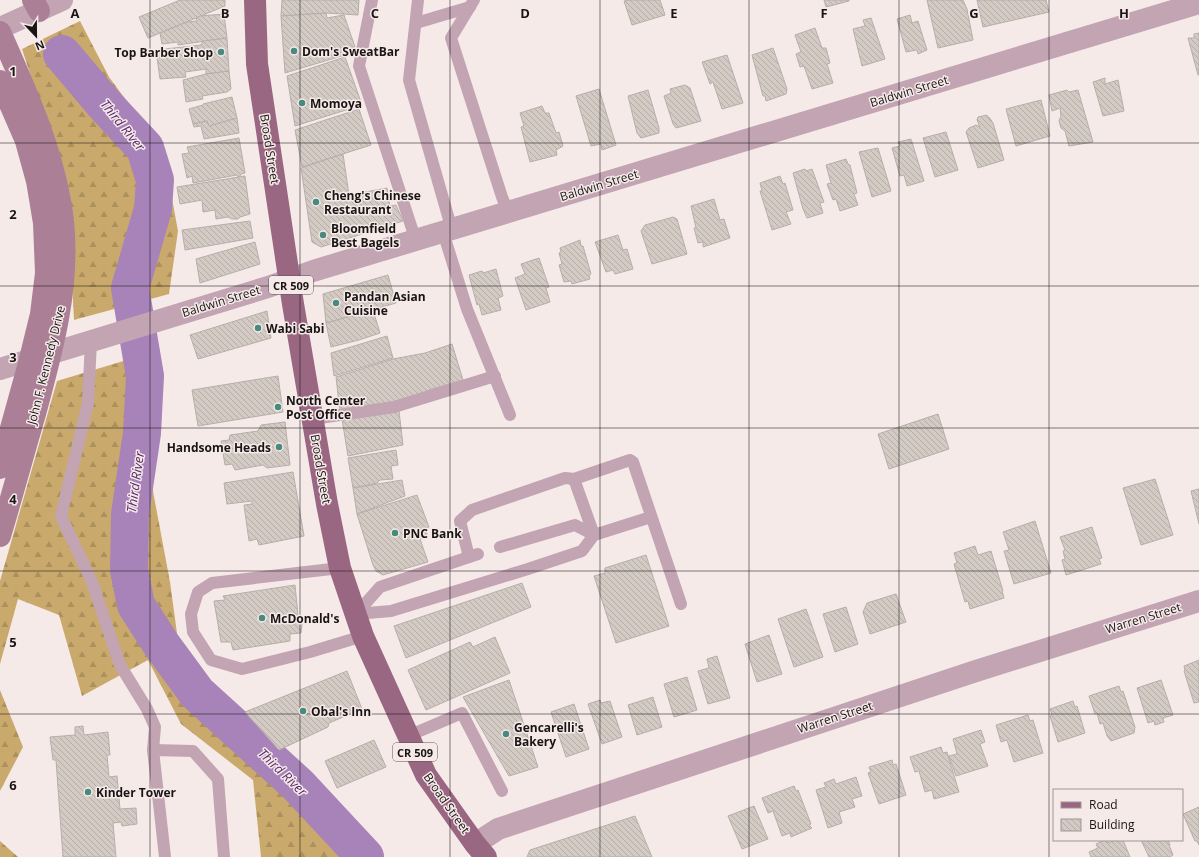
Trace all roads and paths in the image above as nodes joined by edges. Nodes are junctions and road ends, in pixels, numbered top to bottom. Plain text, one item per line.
1 (62, 0) edge
2 (255, 0) edge
3 (372, 0) edge
4 (418, 0) edge
5 (472, 3) edge
6 (1199, 3) edge
7 (36, 6) edge
8 (416, 23) junction
9 (9, 24) edge
10 (0, 32) edge
11 (0, 80) edge
12 (508, 212) junction
13 (447, 231) junction
14 (416, 240) junction
15 (290, 279) junction
16 (86, 342) junction
17 (6, 367) edge
18 (494, 376) junction
19 (510, 415) dead end
20 (313, 419) junction
21 (0, 468) edge
22 (574, 479) junction
23 (651, 517) junction
24 (594, 535) junction
25 (0, 536) edge
26 (500, 547) dead end
27 (340, 568) junction
28 (1199, 601) edge
29 (681, 604) dead end
30 (356, 614) junction
31 (363, 636) junction
32 (408, 736) junction
33 (153, 750) junction
34 (502, 791) dead end
35 (481, 851) edge
36 (165, 857) edge
37 (224, 857) edge

1 - 7 street
2 - 15 main road, Broad Street / CR 509
3 - 14 lane
4 - 8 lane
5 - 8 lane
5 - 12 lane
6 - 12 street, Baldwin Street
7 - 9 street
8 - 13 lane
10 - 25 main road, John F. Kennedy Drive
11 - 21 main road, John F. Kennedy Drive
12 - 13 street, Baldwin Street
13 - 14 street, Baldwin Street
13 - 18 lane
14 - 15 street, Baldwin Street
15 - 16 street, Baldwin Street
15 - 20 main road, Broad Street / CR 509
16 - 17 street, Baldwin Street
16 - 33 lane
18 - 19 lane
18 - 20 lane
20 - 27 main road, Broad Street / CR 509
22 - 23 lane
22 - 24 lane
22 - 30 lane
23 - 24 lane
23 - 29 lane
24 - 26 lane
24 - 30 lane
27 - 30 main road, Broad Street / CR 509
27 - 31 lane
28 - 35 street, Warren Street
30 - 31 main road, Broad Street / CR 509
31 - 32 main road, Broad Street / CR 509
32 - 34 lane
32 - 35 main road, Broad Street / CR 509
33 - 36 lane
33 - 37 lane

